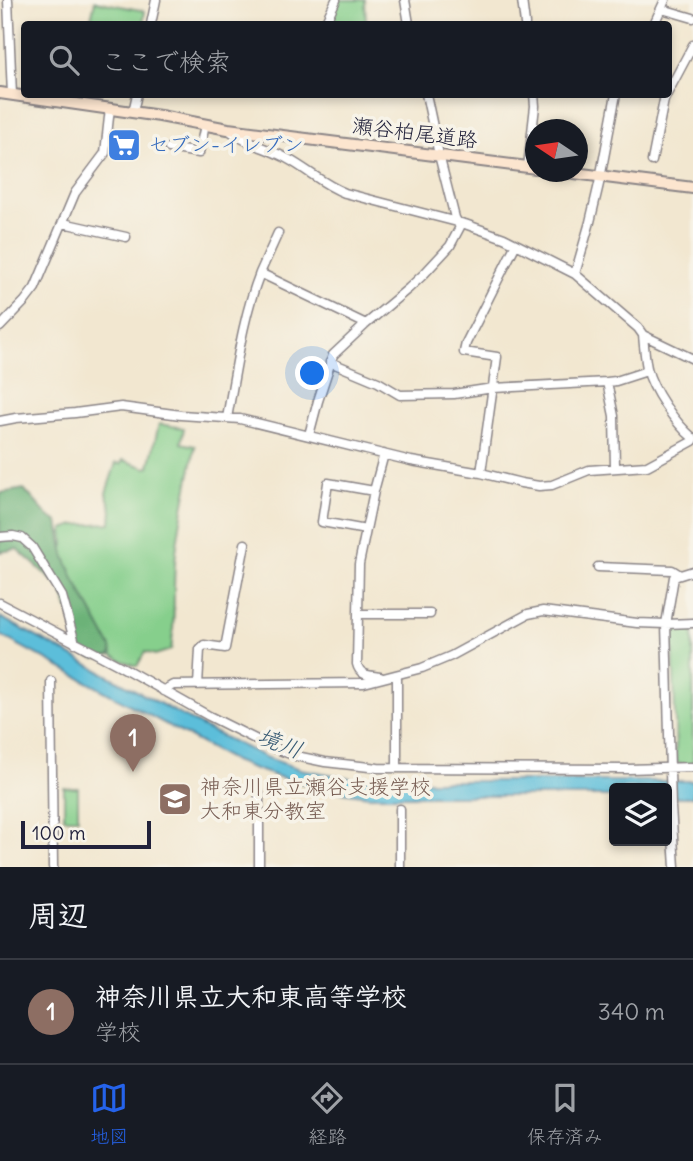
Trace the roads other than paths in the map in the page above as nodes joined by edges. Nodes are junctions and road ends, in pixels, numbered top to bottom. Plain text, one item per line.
1 (8, 0) edge
2 (156, 0) edge
3 (336, 0) edge
4 (405, 0) edge
5 (522, 0) edge
6 (664, 4) edge
7 (693, 18) edge
8 (152, 21) edge
9 (327, 21) edge
10 (408, 21) edge
11 (525, 21) edge
12 (656, 21) edge
13 (693, 45) edge
14 (672, 85) edge
15 (6, 94) edge
16 (36, 98) edge
17 (136, 98) edge
18 (427, 98) edge
19 (534, 98) edge
20 (615, 98) edge
21 (665, 98) edge
22 (110, 108) junction
23 (133, 112) junction
24 (534, 119) edge
25 (205, 125) junction
26 (228, 129) junction
27 (181, 138) dead end
28 (439, 155) junction
29 (652, 161) dead end
30 (525, 166) edge
31 (588, 175) edge
32 (601, 176) junction
33 (693, 188) edge
34 (63, 223) junction
35 (458, 223) junction
36 (278, 233) dead end
37 (126, 237) dead end
38 (516, 244) junction
39 (260, 273) junction
40 (575, 274) junction
41 (366, 324) junction
42 (0, 327) edge
43 (643, 335) junction
44 (693, 359) edge
45 (330, 362) junction
46 (647, 370) junction
47 (607, 382) junction
48 (493, 388) junction
49 (227, 418) junction
50 (0, 421) edge
51 (309, 435) junction
52 (693, 439) edge
53 (384, 454) junction
54 (615, 467) junction
55 (481, 473) junction
56 (374, 491) junction
57 (366, 530) junction
58 (0, 537) edge
59 (245, 544) dead end
60 (598, 567) dead end
61 (693, 571) edge
62 (680, 575) junction
63 (0, 603) edge
64 (359, 614) junction
65 (430, 614) dead end
66 (693, 623) edge
67 (666, 624) junction
68 (75, 643) junction
69 (397, 675) junction
70 (383, 678) junction
71 (51, 681) dead end
72 (198, 685) junction
73 (163, 691) junction
74 (693, 767) edge
75 (397, 768) junction
76 (670, 768) junction
77 (259, 793) dead end
78 (400, 809) dead end
79 (53, 867) edge
80 (259, 867) edge
81 (400, 867) edge
82 (675, 867) edge

1 - 15 street
2 - 8 street
3 - 9 street
4 - 10 street
5 - 11 street
6 - 7 street
6 - 12 street
13 - 14 street
16 - 22 main road, 瀬谷柏尾道路
17 - 23 street
18 - 28 street
19 - 24 street
20 - 32 street
21 - 29 street
22 - 23 main road, 瀬谷柏尾道路
22 - 34 street
23 - 25 main road, 瀬谷柏尾道路
25 - 26 main road, 瀬谷柏尾道路
25 - 27 street
26 - 28 main road, 瀬谷柏尾道路
26 - 35 street
28 - 30 main road, 瀬谷柏尾道路
28 - 35 street
31 - 32 main road
32 - 33 main road
32 - 40 street
34 - 37 street
34 - 42 street
35 - 38 street
35 - 41 street
36 - 39 street
38 - 40 street
38 - 48 street
39 - 41 street
39 - 49 street
40 - 43 street
41 - 45 street
43 - 44 street
43 - 46 street
45 - 48 street
45 - 51 street
46 - 47 street
46 - 52 street
47 - 48 street
47 - 54 street
48 - 55 street
49 - 50 street
49 - 51 street
51 - 53 street
52 - 54 street
53 - 55 street
53 - 56 street
54 - 55 street
56 - 57 street
56 - 57 street
57 - 64 street
58 - 68 street
59 - 72 street
60 - 62 street
61 - 62 street
62 - 67 street
63 - 68 street
64 - 65 street
64 - 70 street
66 - 67 street
67 - 69 street
67 - 76 street
68 - 73 street
69 - 70 street
69 - 75 street
70 - 72 street
71 - 79 street
72 - 73 street
73 - 75 street
74 - 76 street
75 - 76 street
76 - 82 street
77 - 80 street
78 - 81 street

